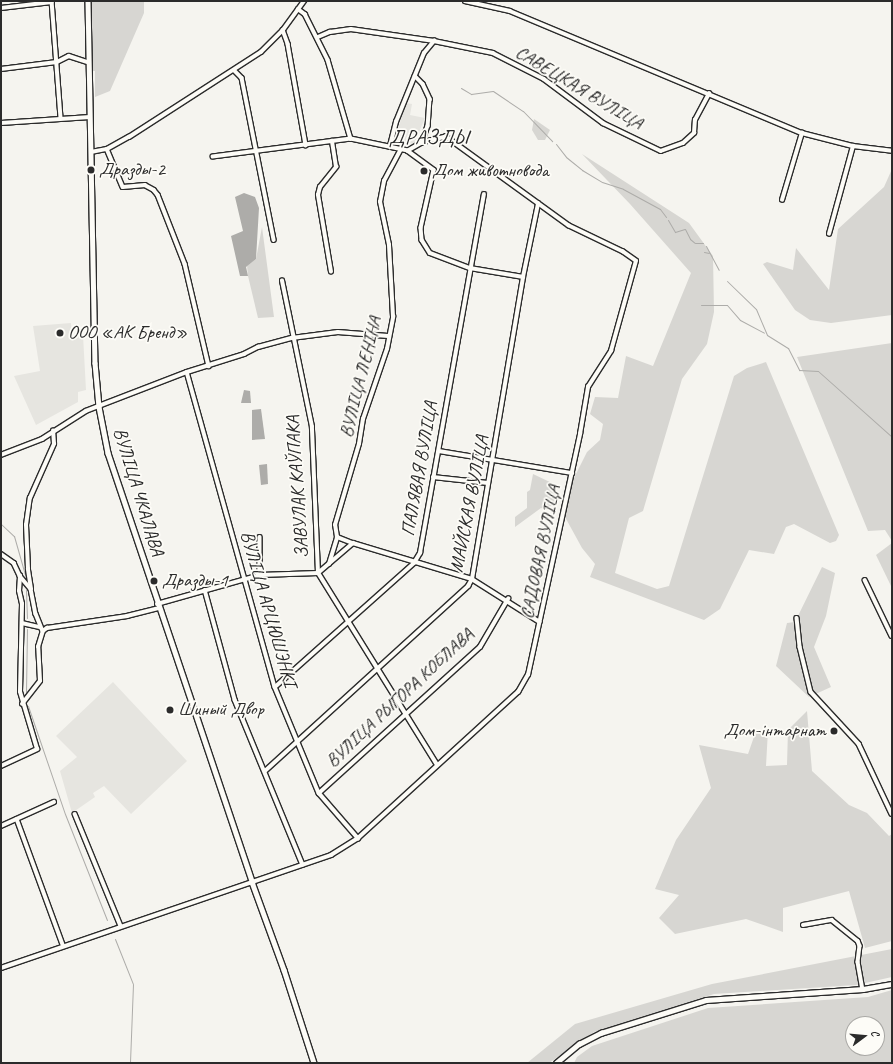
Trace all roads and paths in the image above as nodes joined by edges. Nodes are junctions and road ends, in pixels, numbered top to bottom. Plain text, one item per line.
1 (88, 1) edge
2 (304, 1) edge
3 (465, 1) edge
4 (52, 2) edge
5 (1, 8) edge
6 (298, 9) junction
7 (283, 30) junction
8 (318, 37) junction
9 (434, 41) junction
10 (56, 62) junction
11 (88, 62) junction
12 (1, 69) edge
13 (234, 70) junction
14 (415, 76) junction
15 (709, 94) junction
16 (90, 117) junction
17 (61, 118) junction
18 (1, 123) edge
19 (802, 132) junction
20 (351, 139) junction
21 (332, 141) junction
22 (422, 143) junction
23 (306, 145) junction
24 (390, 146) junction
25 (853, 146) junction
26 (107, 149) junction
27 (401, 149) junction
28 (892, 151) edge
29 (91, 152) junction
30 (259, 152) junction
31 (408, 152) junction
32 (213, 157) dead end
33 (484, 195) dead end
34 (782, 200) dead end
35 (538, 204) junction
36 (829, 234) dead end
37 (274, 240) dead end
38 (470, 268) junction
39 (331, 272) dead end
40 (523, 278) junction
41 (282, 281) dead end
42 (388, 336) junction
43 (292, 338) junction
44 (209, 366) junction
45 (187, 372) junction
46 (99, 407) junction
47 (53, 431) junction
48 (439, 451) junction
49 (1, 455) edge
50 (494, 461) junction
51 (572, 473) junction
52 (433, 477) junction
53 (488, 483) junction
54 (260, 537) dead end
55 (337, 537) junction
56 (353, 543) junction
57 (1, 554) edge
58 (414, 563) junction
59 (329, 565) junction
60 (318, 574) junction
61 (20, 576) junction
62 (260, 576) junction
63 (472, 579) junction
64 (865, 580) dead end
65 (245, 581) junction
66 (31, 589) junction
67 (205, 590) junction
68 (508, 599) junction
69 (158, 606) junction
70 (798, 618) dead end
71 (348, 622) junction
72 (540, 622) junction
73 (22, 623) junction
74 (42, 629) junction
75 (892, 636) edge
76 (377, 667) junction
77 (275, 687) junction
78 (22, 704) junction
79 (406, 713) junction
80 (297, 741) junction
81 (437, 765) junction
82 (1, 766) edge
83 (265, 772) junction
84 (319, 793) junction
85 (54, 802) dead end
86 (75, 814) dead end
87 (892, 814) edge
88 (17, 819) junction
89 (1, 826) edge
90 (358, 838) junction
91 (303, 865) junction
92 (252, 882) junction
93 (803, 925) dead end
94 (121, 926) junction
95 (63, 945) junction
96 (1, 968) edge
97 (892, 984) edge
98 (863, 989) junction
99 (314, 1063) edge
100 (556, 1063) edge

1 - 11 main road, ВУЛІЦА ЧКАЛАВА
2 - 6 street
3 - 15 street
4 - 5 street
4 - 10 street
6 - 7 street
6 - 8 street
7 - 13 street
7 - 23 street
8 - 9 street, САВЕЦКАЯ ВУЛІЦА
8 - 20 street
9 - 14 street
9 - 15 street, САВЕЦКАЯ ВУЛІЦА
10 - 11 street
10 - 12 street
10 - 17 street
11 - 16 main road, ВУЛІЦА ЧКАЛАВА
13 - 26 street
13 - 30 street
14 - 22 street
14 - 24 street
15 - 19 street
16 - 17 street
16 - 29 main road, ВУЛІЦА ЧКАЛАВА
17 - 18 street
19 - 25 street
19 - 34 street
20 - 21 street
20 - 24 street
21 - 23 street
21 - 39 street
22 - 31 street
22 - 35 street
23 - 30 street
24 - 27 street
25 - 28 street
25 - 36 street
26 - 29 street
26 - 44 street
27 - 31 street
27 - 42 street, ВУЛІЦА ЛЕНІНА
29 - 46 main road, ВУЛІЦА ЧКАЛАВА
30 - 32 street
30 - 37 street
31 - 38 street
33 - 38 street, ПАЛЯВАЯ ВУЛІЦА
35 - 40 street, МАЙСКАЯ ВУЛІЦА
35 - 51 street, САДОВАЯ ВУЛІЦА
38 - 40 street
38 - 48 street, ПАЛЯВАЯ ВУЛІЦА
40 - 50 street, МАЙСКАЯ ВУЛІЦА
41 - 43 street, ЗАВУЛАК КАЎПАКА
42 - 43 street
42 - 55 street, ВУЛІЦА ЛЕНІНА
43 - 44 street
43 - 60 street, ЗАВУЛАК КАЎПАКА
44 - 45 street
45 - 46 street
45 - 65 street, ВУЛІЦА АРЦЮШЭНКІ
46 - 47 street
46 - 69 main road, ВУЛІЦА ЧКАЛАВА
47 - 49 street
47 - 66 street
48 - 50 street
48 - 52 street, ПАЛЯВАЯ ВУЛІЦА
50 - 51 street
50 - 53 street, МАЙСКАЯ ВУЛІЦА
51 - 72 street, САДОВАЯ ВУЛІЦА
52 - 53 street
52 - 58 street, ПАЛЯВАЯ ВУЛІЦА
53 - 63 street, МАЙСКАЯ ВУЛІЦА
54 - 62 street
55 - 56 street
55 - 59 street, ВУЛІЦА ЛЕНІНА
56 - 58 street
56 - 59 street
57 - 61 street
58 - 63 street
58 - 71 street, ПАЛЯВАЯ ВУЛІЦА
59 - 60 street
60 - 62 street, ЗАВУЛАК КАЎПАКА
60 - 71 street
61 - 66 street
61 - 73 street
62 - 65 street, ЗАВУЛАК КАЎПАКА
63 - 68 street
63 - 76 street, МАЙСКАЯ ВУЛІЦА
64 - 75 street
65 - 67 street, ЗАВУЛАК КАЎПАКА
65 - 77 street, ВУЛІЦА АРЦЮШЭНКІ
66 - 74 street
67 - 69 street, ЗАВУЛАК КАЎПАКА
67 - 83 street
68 - 72 street
68 - 79 street, ВУЛІЦА РЫГОРА КОБЛАВА
69 - 74 street, ЗАВУЛАК КАЎПАКА
69 - 92 main road, ВУЛІЦА ЧКАЛАВА
70 - 87 street
71 - 76 street
71 - 77 street, ПАЛЯВАЯ ВУЛІЦА
72 - 81 street, САДОВАЯ ВУЛІЦА
73 - 74 street
73 - 78 street
74 - 78 street
76 - 79 street
76 - 80 street, МАЙСКАЯ ВУЛІЦА
77 - 80 street, ВУЛІЦА АРЦЮШЭНКІ
78 - 82 street
79 - 81 street
79 - 84 street, ВУЛІЦА РЫГОРА КОБЛАВА
80 - 83 street, МАЙСКАЯ ВУЛІЦА
80 - 84 street, ВУЛІЦА АРЦЮШЭНКІ
81 - 90 street, САДОВАЯ ВУЛІЦА
83 - 91 street
84 - 90 street, ВУЛІЦА АРЦЮШЭНКІ
85 - 88 street
86 - 94 street
88 - 89 street
88 - 95 street
90 - 91 street, САДОВАЯ ВУЛІЦА
91 - 92 street, САДОВАЯ ВУЛІЦА
92 - 94 street, САДОВАЯ ВУЛІЦА
92 - 99 main road, ВУЛІЦА ЧКАЛАВА
93 - 98 street
94 - 95 street, САДОВАЯ ВУЛІЦА
95 - 96 street, САДОВАЯ ВУЛІЦА
97 - 98 main road
98 - 100 main road

